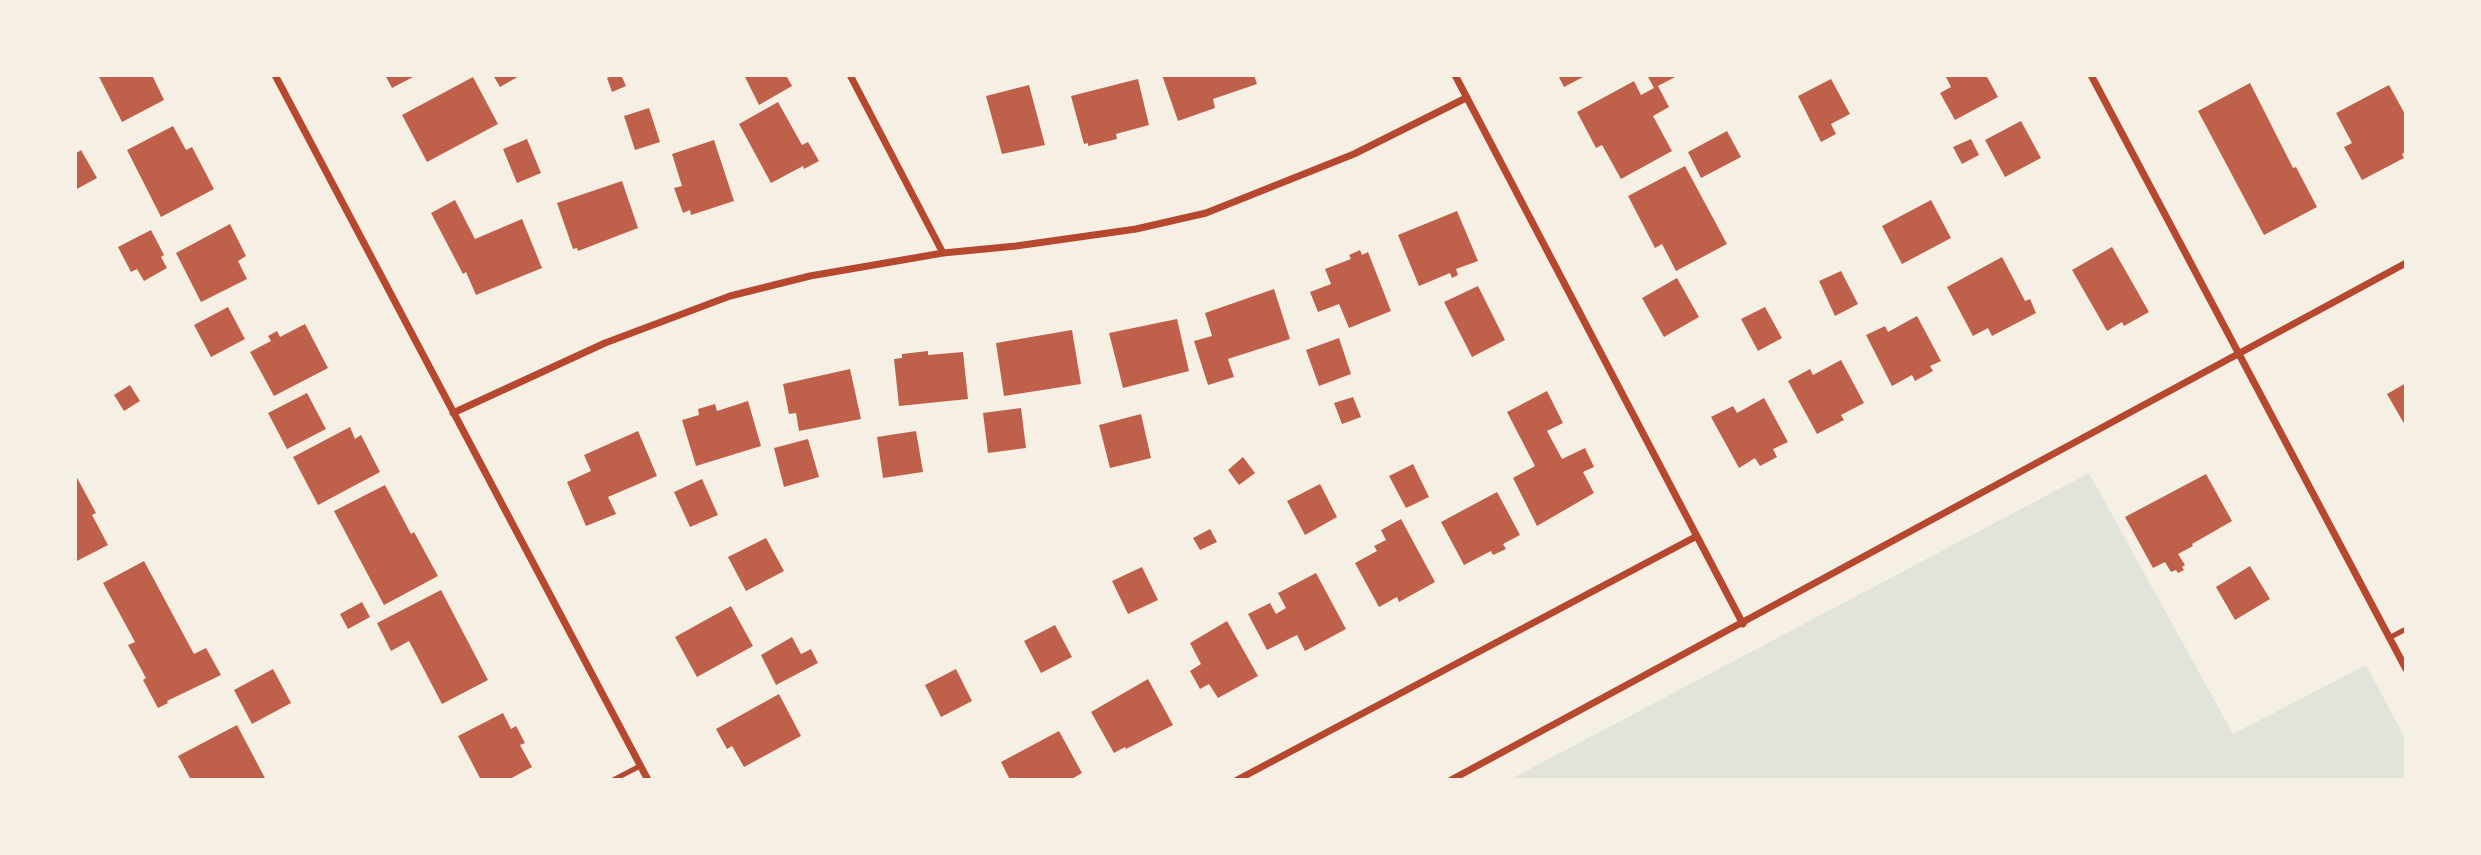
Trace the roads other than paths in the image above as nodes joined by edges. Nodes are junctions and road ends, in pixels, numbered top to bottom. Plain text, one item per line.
1 (275, 75) edge
2 (850, 75) edge
3 (1455, 75) edge
4 (2091, 75) edge
5 (1466, 98) junction
6 (943, 253) junction
7 (2406, 263) edge
8 (2238, 354) junction
9 (453, 413) junction
10 (1697, 537) junction
11 (1743, 624) junction
12 (2406, 629) edge
13 (2389, 638) junction
14 (2406, 669) edge
15 (640, 766) junction
16 (612, 780) edge
17 (648, 780) edge
18 (1237, 780) edge
19 (1451, 780) edge

1 - 9 street
2 - 6 street
3 - 5 street
4 - 8 street
5 - 6 street
5 - 10 street
6 - 9 street
7 - 8 street
8 - 11 street
8 - 13 street
9 - 15 street
10 - 11 street
10 - 18 street
11 - 19 street
12 - 13 lane
13 - 14 street
15 - 16 lane
15 - 17 street

